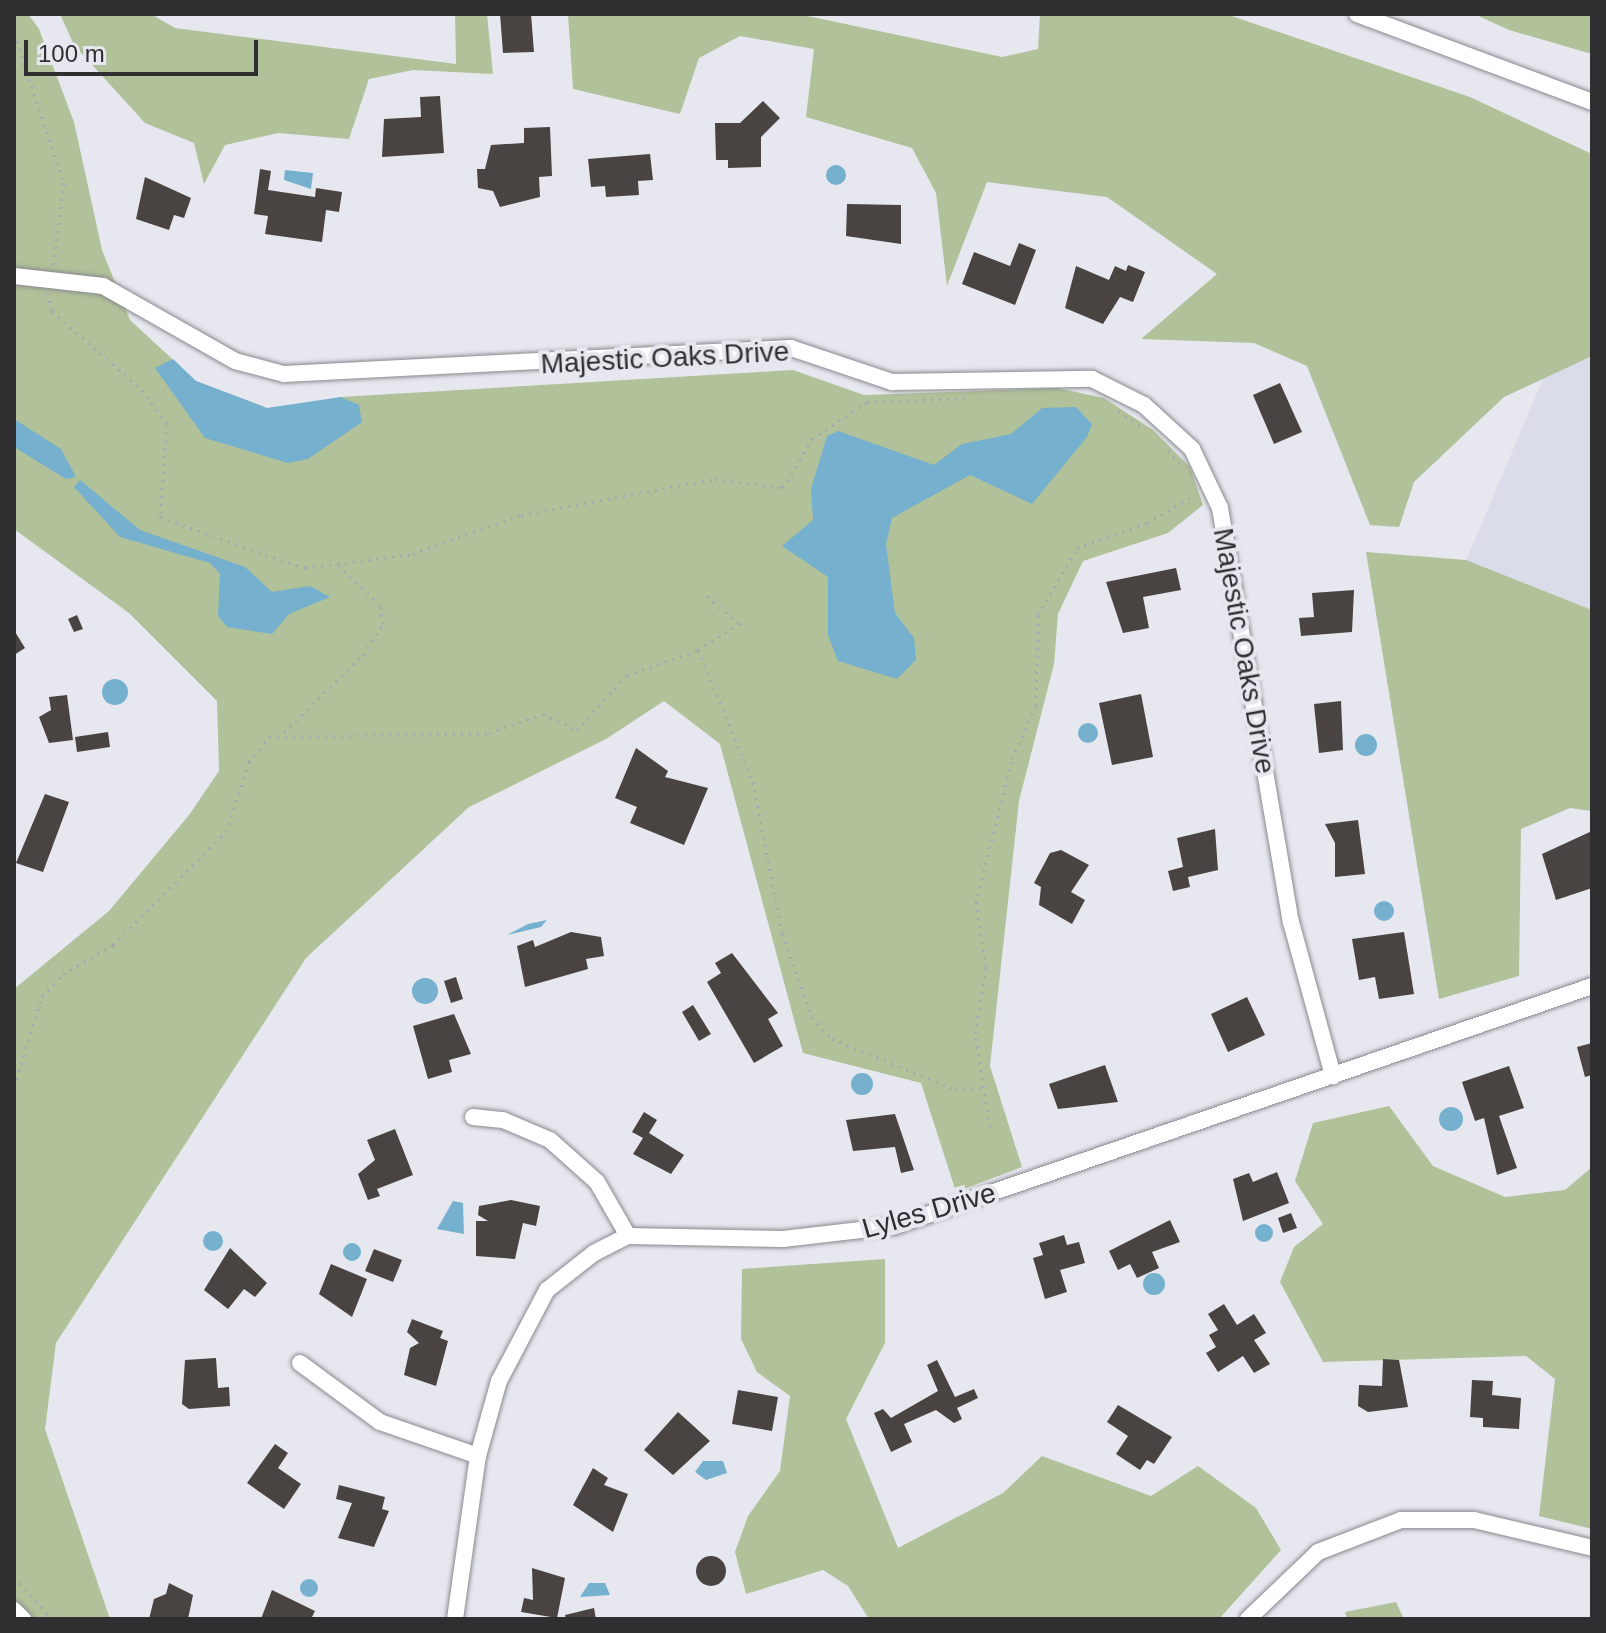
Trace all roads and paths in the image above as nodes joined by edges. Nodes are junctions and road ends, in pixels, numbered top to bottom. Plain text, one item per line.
1 (1357, 14) edge
2 (14, 33) edge
3 (1592, 102) edge
4 (53, 266) dead end
5 (14, 276) edge
6 (48, 286) dead end
7 (984, 397) dead end
8 (1105, 403) dead end
9 (1149, 431) dead end
10 (1157, 439) dead end
11 (1215, 492) junction
12 (1195, 495) junction
13 (339, 566) junction
14 (707, 596) dead end
15 (698, 650) junction
16 (283, 733) junction
17 (1592, 986) edge
18 (1333, 1076) junction
19 (14, 1087) edge
20 (984, 1088) junction
21 (473, 1117) dead end
22 (990, 1127) dead end
23 (628, 1236) junction
24 (300, 1363) dead end
25 (478, 1456) junction
26 (1592, 1548) edge
27 (14, 1577) edge
28 (14, 1610) edge
29 (23, 1619) edge
30 (52, 1619) edge
31 (455, 1619) edge
32 (1248, 1619) edge

1 - 3 street
2 - 4 path
5 - 11 street, Majestic Oaks Drive
6 - 13 path
7 - 13 path
8 - 9 path
10 - 12 path
11 - 12 path
11 - 18 street, Majestic Oaks Drive
12 - 20 path
13 - 16 path
14 - 15 path
15 - 16 path
15 - 20 path
16 - 19 path
17 - 18 street, Lyles Drive
18 - 23 street, Lyles Drive
20 - 22 path
21 - 23 street
23 - 25 street
24 - 25 street
25 - 31 street
26 - 32 street
27 - 30 path
28 - 29 street

